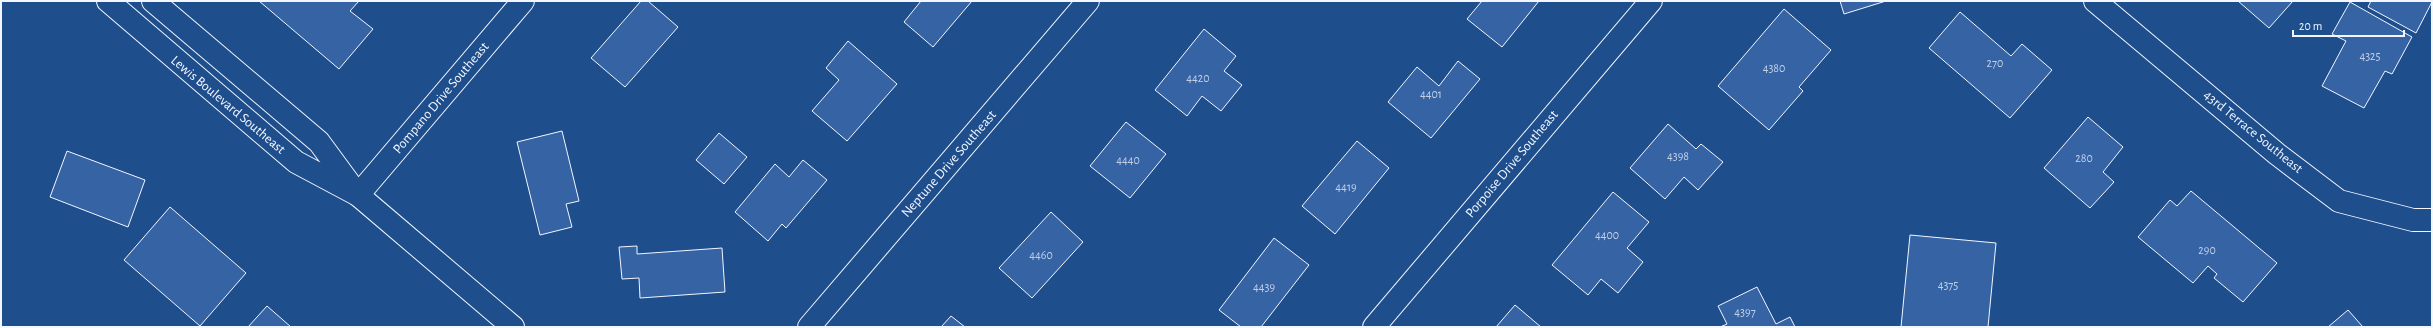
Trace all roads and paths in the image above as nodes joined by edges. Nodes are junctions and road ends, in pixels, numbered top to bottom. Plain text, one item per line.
1 (108, 1) edge
2 (153, 1) edge
3 (524, 1) edge
4 (1088, 1) edge
5 (1651, 1) edge
6 (2095, 1) edge
7 (358, 196) junction
8 (2432, 220) edge
9 (513, 327) edge
10 (809, 327) edge
11 (1374, 327) edge

1 - 7 street, Lewis Boulevard Southeast
2 - 7 street, Lewis Boulevard Southeast
3 - 7 street, Pompano Drive Southeast
4 - 10 street, Neptune Drive Southeast
5 - 11 street, Porpoise Drive Southeast
6 - 8 street, 43rd Terrace Southeast
7 - 9 street, Lewis Boulevard Southeast

